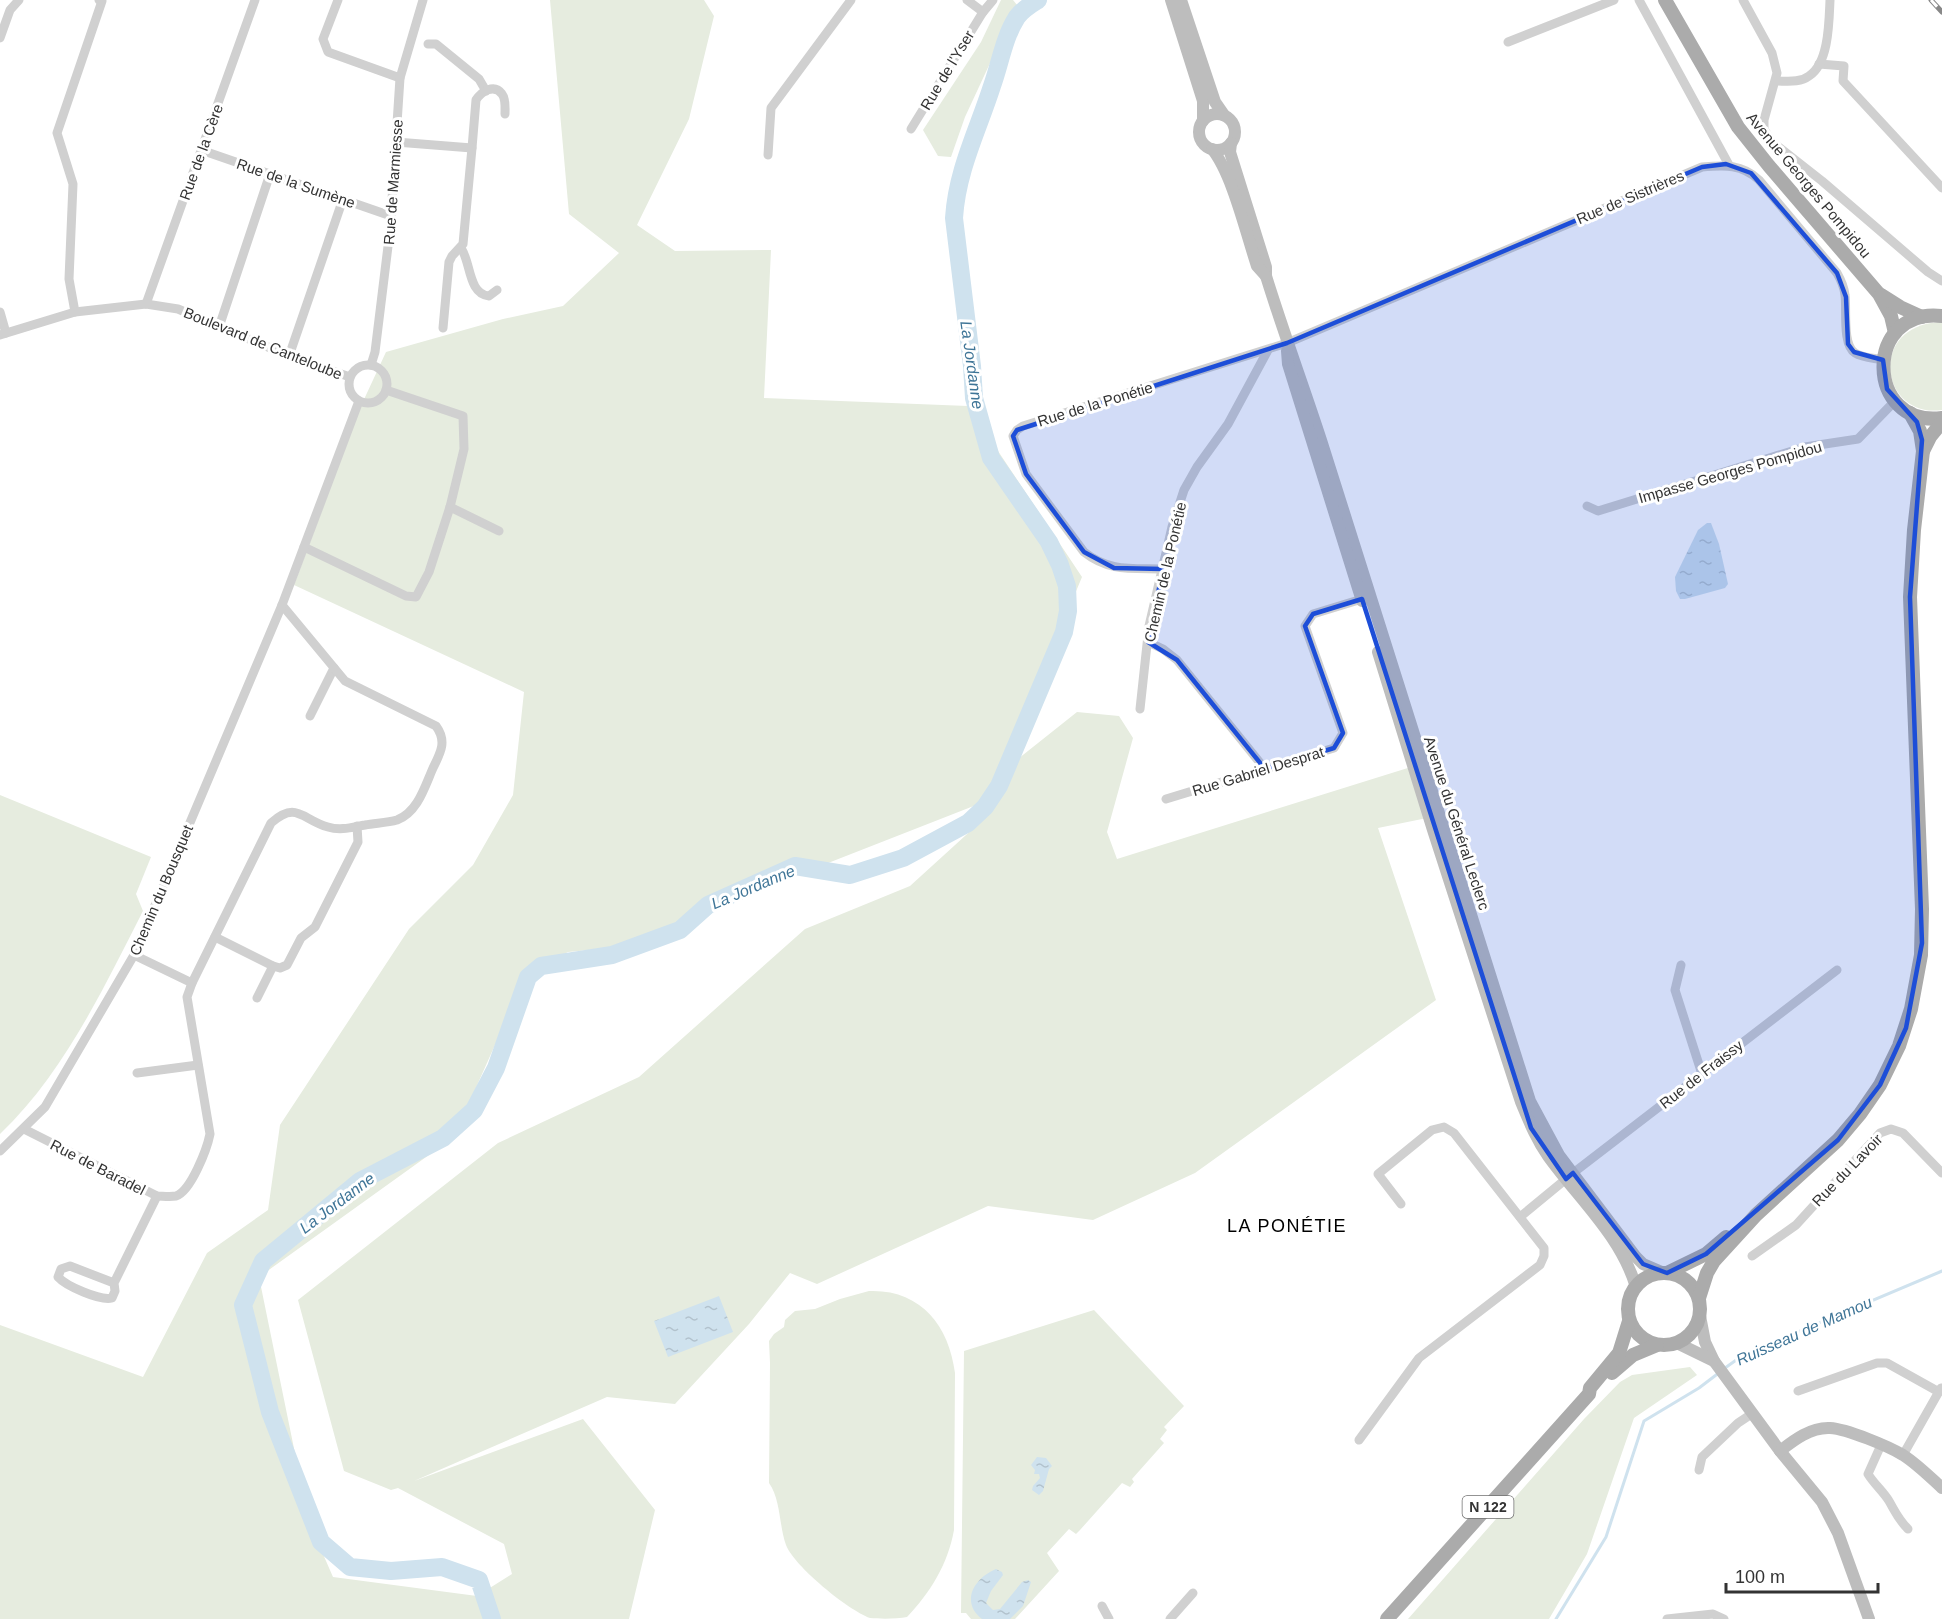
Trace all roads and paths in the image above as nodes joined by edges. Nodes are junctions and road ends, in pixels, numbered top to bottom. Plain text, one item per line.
1 (19, 0) edge
2 (99, 0) edge
3 (255, 0) edge
4 (338, 0) edge
5 (423, 0) edge
6 (851, 0) edge
7 (968, 0) edge
8 (993, 0) edge
9 (1171, 0) edge
10 (1614, 0) edge
11 (1639, 0) edge
12 (1665, 0) edge
13 (1743, 0) edge
14 (1830, 0) edge
15 (1180, 8) edge
16 (982, 12) junction
17 (0, 38) edge
18 (1508, 42) dead end
19 (428, 44) dead end
20 (1820, 64) junction
21 (400, 78) junction
22 (1776, 81) junction
23 (486, 91) junction
24 (505, 114) dead end
25 (1224, 115) junction
26 (1203, 121) junction
27 (911, 129) dead end
28 (396, 142) junction
29 (1231, 143) junction
30 (472, 148) junction
31 (1212, 149) junction
32 (201, 150) junction
33 (768, 154) dead end
34 (1729, 165) junction
35 (270, 174) junction
36 (1942, 188) edge
37 (343, 200) junction
38 (391, 216) junction
39 (461, 248) junction
40 (1266, 276) junction
41 (1942, 281) edge
42 (497, 290) dead end
43 (1879, 294) junction
44 (146, 304) junction
45 (0, 312) edge
46 (75, 312) junction
47 (1942, 316) edge
48 (1922, 317) junction
49 (219, 327) junction
50 (443, 328) dead end
51 (1895, 333) junction
52 (3, 334) edge
53 (1287, 344) junction
54 (1268, 350) junction
55 (289, 356) junction
56 (1883, 360) junction
57 (371, 365) junction
58 (350, 377) junction
59 (386, 390) junction
60 (359, 401) junction
61 (1895, 401) junction
62 (1910, 413) junction
63 (1942, 420) edge
64 (1923, 451) junction
65 (1587, 506) dead end
66 (450, 507) junction
67 (500, 531) dead end
68 (304, 547) junction
69 (1163, 570) junction
70 (1362, 598) junction
71 (282, 605) junction
72 (1148, 642) junction
73 (334, 668) junction
74 (1140, 709) dead end
75 (310, 716) dead end
76 (1265, 769) junction
77 (1167, 799) dead end
78 (357, 826) junction
79 (215, 937) junction
80 (134, 956) junction
81 (1680, 965) dead end
82 (273, 966) junction
83 (1837, 970) dead end
84 (192, 983) junction
85 (257, 998) dead end
86 (198, 1065) junction
87 (137, 1073) dead end
88 (1702, 1074) junction
89 (24, 1129) junction
90 (0, 1151) edge
91 (1942, 1173) edge
92 (1570, 1176) junction
93 (156, 1196) junction
94 (1401, 1204) dead end
95 (1756, 1215) junction
96 (1520, 1217) junction
97 (1752, 1256) dead end
98 (1666, 1273) junction
99 (114, 1283) junction
100 (1636, 1287) junction
101 (1699, 1298) junction
102 (1700, 1316) junction
103 (1629, 1321) junction
104 (1677, 1343) junction
105 (1657, 1344) junction
106 (1714, 1361) junction
107 (1941, 1389) edge
108 (1798, 1391) dead end
109 (1589, 1394) junction
110 (1753, 1413) junction
111 (1359, 1440) dead end
112 (1881, 1445) junction
113 (1780, 1451) junction
114 (1903, 1455) junction
115 (1699, 1470) dead end
116 (1942, 1488) edge
117 (1908, 1529) dead end
118 (1193, 1593) dead end
119 (1102, 1606) dead end
120 (1109, 1619) edge
121 (1170, 1619) edge
122 (1387, 1619) edge
123 (1667, 1619) edge
124 (1724, 1619) edge
125 (1869, 1619) edge

1 - 17 street
2 - 46 street
3 - 32 street, Rue de la Cère
4 - 21 street
5 - 21 street, Rue de Marmiesse
6 - 33 street
7 - 16 street
8 - 16 street, Rue de l'Yser
9 - 15 street
10 - 18 street
11 - 34 street
12 - 43 main road, Avenue Georges Pompidou
13 - 22 street
14 - 20 street
15 - 25 street, Avenue du Général Leclerc
15 - 26 street, Avenue du Général Leclerc
16 - 27 street, Rue de l'Yser
19 - 23 street
20 - 22 street
20 - 36 street
21 - 28 street, Rue de Marmiesse
22 - 41 street
23 - 24 street
23 - 30 street
25 - 26 street
25 - 29 street, Avenue du Général Leclerc
26 - 31 street, Avenue du Général Leclerc
28 - 30 street
28 - 38 street, Rue de Marmiesse
29 - 31 street
29 - 40 street, Avenue du Général Leclerc
30 - 39 street
31 - 40 street, Avenue du Général Leclerc
32 - 35 street, Rue de la Sumène
32 - 44 street, Rue de la Cère
34 - 53 street, Rue de Sistrières
34 - 56 street
35 - 37 street, Rue de la Sumène
35 - 49 street
37 - 38 street, Rue de la Sumène
37 - 55 street
38 - 57 street, Rue de Marmiesse
39 - 42 street
39 - 50 street
40 - 53 street, Avenue du Général Leclerc
43 - 48 main road
43 - 51 main road
44 - 46 street, Boulevard de Canteloube
44 - 49 street, Boulevard de Canteloube
45 - 52 street
46 - 52 street, Boulevard de Canteloube
47 - 48 main road
48 - 51 main road
49 - 55 street, Boulevard de Canteloube
51 - 56 main road
53 - 54 street, Rue de la Ponétie
53 - 70 street, Avenue du Général Leclerc
53 - 92 street, Avenue du Général Leclerc
54 - 69 street, Chemin de la Ponétie
54 - 69 street, Rue de la Ponétie
55 - 58 street, Boulevard de Canteloube
56 - 61 main road
57 - 58 street
57 - 59 street
58 - 60 street
59 - 60 street
59 - 66 street
60 - 68 street
61 - 62 main road
61 - 65 street, Impasse Georges Pompidou
62 - 63 main road
62 - 64 main road
63 - 64 main road
64 - 95 main road
66 - 67 street
66 - 68 street
68 - 71 street
69 - 72 street, Chemin de la Ponétie
70 - 76 street, Rue Gabriel Desprat
70 - 92 street, Avenue du Général Leclerc
71 - 73 street, Rue de Baradel
71 - 80 street, Chemin du Bousquet
72 - 74 street, Chemin de la Ponétie
72 - 76 street
73 - 75 street
73 - 78 street, Rue de Baradel
76 - 77 street, Rue Gabriel Desprat
78 - 79 street, Rue de Baradel
78 - 82 street
79 - 82 street
79 - 84 street, Rue de Baradel
80 - 84 street
80 - 89 street, Chemin du Bousquet
81 - 88 street
82 - 85 street
83 - 88 street, Rue de Fraissy
84 - 86 street, Rue de Baradel
86 - 87 street
86 - 93 street, Rue de Baradel
88 - 92 street, Rue de Fraissy
89 - 90 street, Chemin du Bousquet
89 - 93 street, Rue de Baradel
91 - 97 street, Rue du Lavoir
92 - 96 street, Rue de Fraissy
92 - 98 street, Avenue du Général Leclerc
92 - 100 street, Avenue du Général Leclerc
93 - 99 street
94 - 96 street
95 - 98 main road
95 - 101 main road
96 - 111 street
98 - 100 main road
98 - 101 main road
99 - 99 street
100 - 103 main road
101 - 102 main road
102 - 104 main road
102 - 106 street
103 - 105 main road
103 - 109 main road, N 122
104 - 105 main road
104 - 106 street
105 - 109 main road
106 - 110 street
107 - 108 street
107 - 114 street
109 - 122 main road, N 122
110 - 113 street
110 - 115 street
112 - 113 street
112 - 114 street
112 - 117 street
113 - 125 street
114 - 116 street
118 - 121 street
119 - 120 street
123 - 124 street

